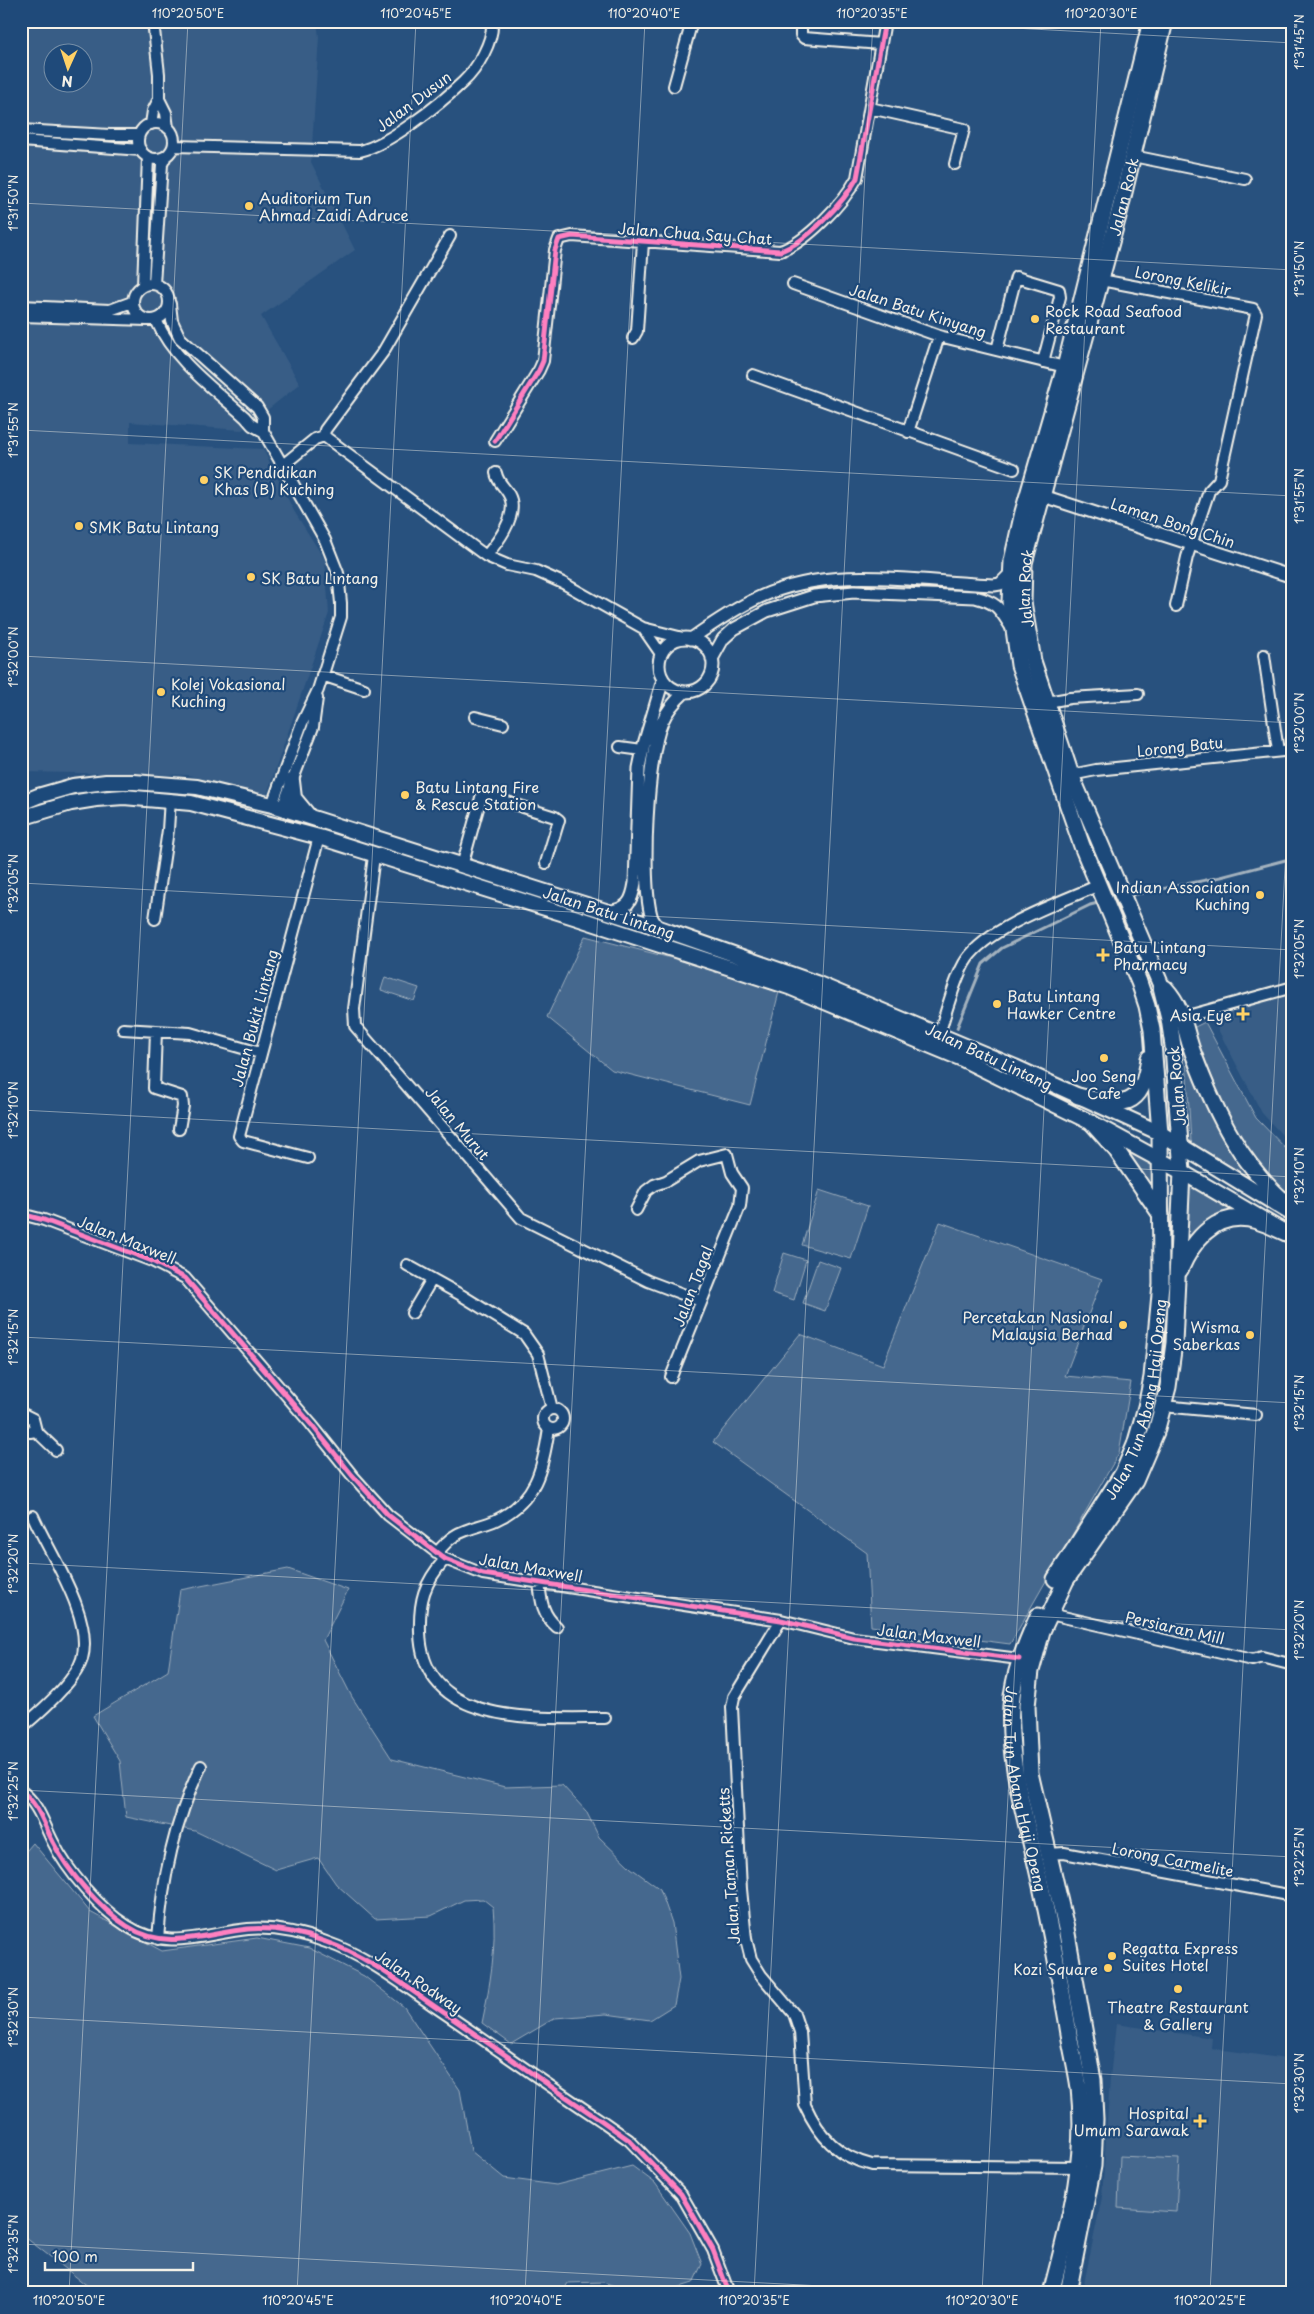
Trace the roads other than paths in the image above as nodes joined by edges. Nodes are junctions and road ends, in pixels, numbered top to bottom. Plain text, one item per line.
1 (153, 21) edge
2 (492, 21) edge
3 (692, 21) edge
4 (802, 21) edge
5 (885, 21) edge
6 (1151, 21) edge
7 (1165, 21) edge
8 (882, 44) junction
9 (674, 86) dead end
10 (159, 99) junction
11 (870, 108) junction
12 (151, 124) junction
13 (21, 130) edge
14 (170, 130) junction
15 (139, 135) junction
16 (21, 141) edge
17 (174, 146) junction
18 (209, 146) junction
19 (145, 153) junction
20 (166, 156) junction
21 (1133, 156) junction
22 (955, 164) dead end
23 (1245, 179) dead end
24 (450, 236) dead end
25 (643, 242) junction
26 (1101, 280) junction
27 (154, 284) junction
28 (793, 284) dead end
29 (143, 285) junction
30 (132, 302) junction
31 (170, 304) junction
32 (21, 306) edge
33 (21, 316) edge
34 (151, 320) junction
35 (940, 336) junction
36 (633, 338) dead end
37 (997, 350) junction
38 (1043, 362) junction
39 (1065, 367) junction
40 (753, 375) dead end
41 (263, 431) junction
42 (908, 432) junction
43 (324, 436) junction
44 (495, 441) dead end
45 (282, 465) junction
46 (1014, 469) dead end
47 (496, 473) dead end
48 (1043, 496) junction
49 (1191, 544) junction
50 (486, 556) junction
51 (1011, 573) junction
52 (1293, 577) edge
53 (1176, 606) dead end
54 (643, 628) junction
55 (1013, 630) junction
56 (687, 638) junction
57 (661, 654) junction
58 (1264, 655) dead end
59 (712, 659) junction
60 (322, 675) junction
61 (663, 680) junction
62 (364, 689) dead end
63 (318, 690) junction
64 (684, 692) junction
65 (1138, 694) dead end
66 (1047, 702) junction
67 (474, 717) dead end
68 (302, 723) junction
69 (503, 724) dead end
70 (313, 727) junction
71 (620, 747) dead end
72 (642, 750) junction
73 (1293, 750) edge
74 (1278, 752) junction
75 (1071, 774) junction
76 (292, 781) junction
77 (170, 799) junction
78 (21, 803) edge
79 (276, 809) junction
80 (225, 810) junction
81 (310, 817) junction
82 (21, 818) edge
83 (304, 833) junction
84 (319, 837) junction
85 (374, 856) junction
86 (546, 863) dead end
87 (462, 866) junction
88 (1100, 888) junction
89 (607, 912) junction
90 (155, 919) dead end
91 (659, 928) junction
92 (1160, 983) junction
93 (1293, 987) edge
94 (1184, 1017) junction
95 (123, 1029) dead end
96 (1152, 1030) junction
97 (156, 1031) junction
98 (940, 1034) junction
99 (260, 1053) junction
100 (1078, 1096) junction
101 (1092, 1123) junction
102 (179, 1129) dead end
103 (1160, 1133) junction
104 (1182, 1145) junction
105 (308, 1158) dead end
106 (1160, 1160) junction
107 (1182, 1172) junction
108 (1293, 1209) edge
109 (636, 1210) dead end
110 (21, 1214) edge
111 (1293, 1214) edge
112 (1161, 1215) junction
113 (1289, 1235) edge
114 (407, 1265) dead end
115 (432, 1279) junction
116 (1177, 1279) junction
117 (701, 1301) junction
118 (412, 1313) dead end
119 (671, 1377) dead end
120 (1163, 1406) junction
121 (21, 1414) edge
122 (1256, 1414) dead end
123 (21, 1430) edge
124 (36, 1431) junction
125 (56, 1450) dead end
126 (33, 1516) dead end
127 (436, 1553) junction
128 (445, 1559) junction
129 (540, 1582) junction
130 (1050, 1614) junction
131 (781, 1620) junction
132 (557, 1627) dead end
133 (1019, 1659) junction
134 (1293, 1665) edge
135 (605, 1718) dead end
136 (21, 1728) edge
137 (201, 1766) dead end
138 (21, 1791) edge
139 (1048, 1854) junction
140 (1293, 1896) edge
141 (158, 1939) junction
142 (1079, 2167) junction
143 (729, 2293) edge
144 (1051, 2293) edge
145 (1068, 2293) edge

1 - 10 street
2 - 18 street, Jalan Dusun
3 - 9 street
4 - 8 street
5 - 8 street, Jalan Chua Say Chat
6 - 39 main road, Jalan Rock
7 - 21 main road, Jalan Rock
8 - 11 street, Jalan Chua Say Chat
10 - 12 street
10 - 14 street
11 - 22 street
11 - 25 street, Jalan Chua Say Chat
12 - 14 street
12 - 15 street
13 - 15 street
14 - 17 street
14 - 18 street
15 - 19 street
16 - 19 street
17 - 18 street
17 - 20 street
19 - 20 street
19 - 29 street
20 - 27 street
21 - 23 street
21 - 26 main road, Jalan Rock
24 - 43 street
25 - 36 street
25 - 44 street, Jalan Chua Say Chat
26 - 48 main road, Jalan Rock
26 - 49 street, Lorong Kelikir
27 - 29 street
27 - 31 street
28 - 35 street, Jalan Batu Kinyang
29 - 30 street
30 - 32 street
30 - 34 street
31 - 34 street
31 - 41 street
33 - 34 street
34 - 41 street
35 - 37 street, Jalan Batu Kinyang
35 - 42 street
37 - 38 street, Jalan Batu Kinyang
37 - 38 street
38 - 39 street, Jalan Batu Kinyang
39 - 51 main road, Jalan Rock
40 - 42 street
41 - 45 street
42 - 46 street
43 - 45 street
43 - 50 street
45 - 60 street
47 - 50 street
48 - 49 street, Laman Bong Chin
48 - 66 main road, Jalan Rock
49 - 52 street, Laman Bong Chin
49 - 53 street
50 - 54 street
51 - 55 main road, Jalan Rock
51 - 56 street
54 - 56 street
54 - 57 street
55 - 59 street
55 - 88 main road, Jalan Rock
56 - 57 street
56 - 59 street
57 - 61 street
58 - 74 street
59 - 64 street
60 - 62 street
60 - 63 street
61 - 64 street
61 - 72 street
63 - 68 street
63 - 70 street
64 - 91 street
65 - 66 street
66 - 75 main road, Jalan Rock
67 - 69 street
68 - 70 street
68 - 79 street
70 - 76 street
71 - 72 street
72 - 89 street
73 - 74 street, Lorong Batu
74 - 75 street, Lorong Batu
75 - 92 main road, Jalan Rock
76 - 79 street
76 - 81 main road
77 - 80 main road, Jalan Batu Lintang
77 - 82 main road, Jalan Batu Lintang
77 - 90 street
78 - 79 main road, Jalan Batu Lintang
79 - 80 main road
79 - 81 main road, Jalan Batu Lintang
79 - 83 main road
80 - 83 main road, Jalan Batu Lintang
81 - 87 main road, Jalan Batu Lintang
83 - 84 main road, Jalan Batu Lintang
84 - 85 main road, Jalan Batu Lintang
84 - 99 street, Jalan Bukit Lintang
85 - 101 main road, Jalan Batu Lintang
85 - 117 street, Jalan Murut
86 - 87 street
87 - 89 main road, Jalan Batu Lintang
88 - 96 main road, Jalan Rock
88 - 98 street
89 - 91 main road, Jalan Batu Lintang
91 - 98 main road, Jalan Batu Lintang
92 - 94 main road
92 - 104 main road, Jalan Rock
93 - 94 street
94 - 108 main road
95 - 97 street
96 - 100 main road
96 - 103 main road, Jalan Rock
97 - 99 street
97 - 102 street
98 - 100 main road, Jalan Batu Lintang
99 - 105 street, Jalan Bukit Lintang
100 - 103 main road, Jalan Batu Lintang
101 - 106 main road, Jalan Batu Lintang
101 - 112 main road
103 - 104 main road, Jalan Batu Lintang
103 - 106 main road, Jalan Rock
104 - 107 main road, Jalan Rock
104 - 111 main road, Jalan Batu Lintang
106 - 107 main road, Jalan Batu Lintang
106 - 112 main road, Jalan Tun Abang Haji Openg
107 - 113 main road, Jalan Batu Lintang
107 - 116 main road, Jalan Tun Abang Haji Openg
109 - 117 street, Jalan Tagal
110 - 127 street, Jalan Maxwell
112 - 133 main road, Jalan Tun Abang Haji Openg
113 - 116 main road
114 - 115 street
115 - 118 street
115 - 127 street
116 - 120 main road, Jalan Tun Abang Haji Openg
117 - 119 street, Jalan Tagal
120 - 122 street
120 - 130 main road, Jalan Tun Abang Haji Openg
121 - 124 street
123 - 124 street
124 - 125 street
126 - 136 street
127 - 128 street, Jalan Maxwell
128 - 129 street, Jalan Maxwell
128 - 135 street
129 - 131 street, Jalan Maxwell
129 - 132 street
130 - 134 street, Persiaran Mill
130 - 139 main road, Jalan Tun Abang Haji Openg
131 - 133 street, Jalan Maxwell
131 - 142 street, Jalan Taman Ricketts
133 - 142 main road, Jalan Tun Abang Haji Openg
137 - 141 street
138 - 141 street, Jalan Rodway
139 - 140 street, Lorong Carmelite
139 - 145 main road, Jalan Tun Abang Haji Openg
141 - 143 street, Jalan Rodway
142 - 144 main road, Jalan Tun Abang Haji Openg

